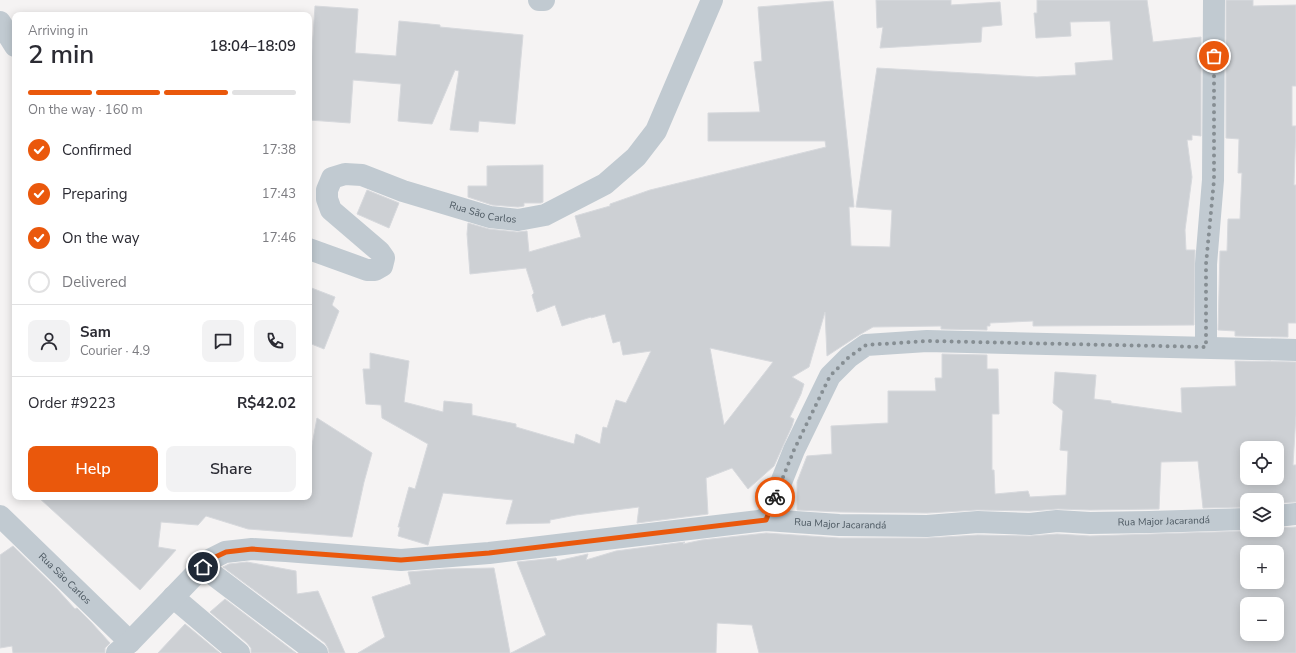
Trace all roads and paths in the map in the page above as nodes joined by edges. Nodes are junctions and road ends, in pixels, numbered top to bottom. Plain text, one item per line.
1 (538, 0) edge
2 (544, 0) edge
3 (712, 0) edge
4 (1214, 0) edge
5 (0, 22) edge
6 (12, 41) edge
7 (312, 250) edge
8 (1206, 347) junction
9 (1296, 350) edge
10 (1296, 514) edge
11 (1284, 515) edge
12 (0, 516) edge
13 (1240, 519) edge
14 (766, 520) junction
15 (203, 567) junction
16 (173, 597) junction
17 (123, 648) edge
18 (240, 653) edge
19 (317, 653) edge

1 - 2 street
3 - 7 street, Rua São Carlos
4 - 8 street
5 - 6 street
8 - 9 street
8 - 14 street
10 - 11 street
12 - 17 street, Rua São Carlos
13 - 14 street, Rua Major Jacarandá
14 - 15 street, Rua Major Jacarandá
15 - 16 street, Rua Major Jacarandá
15 - 19 street
16 - 17 street, Rua Major Jacarandá
16 - 18 street

